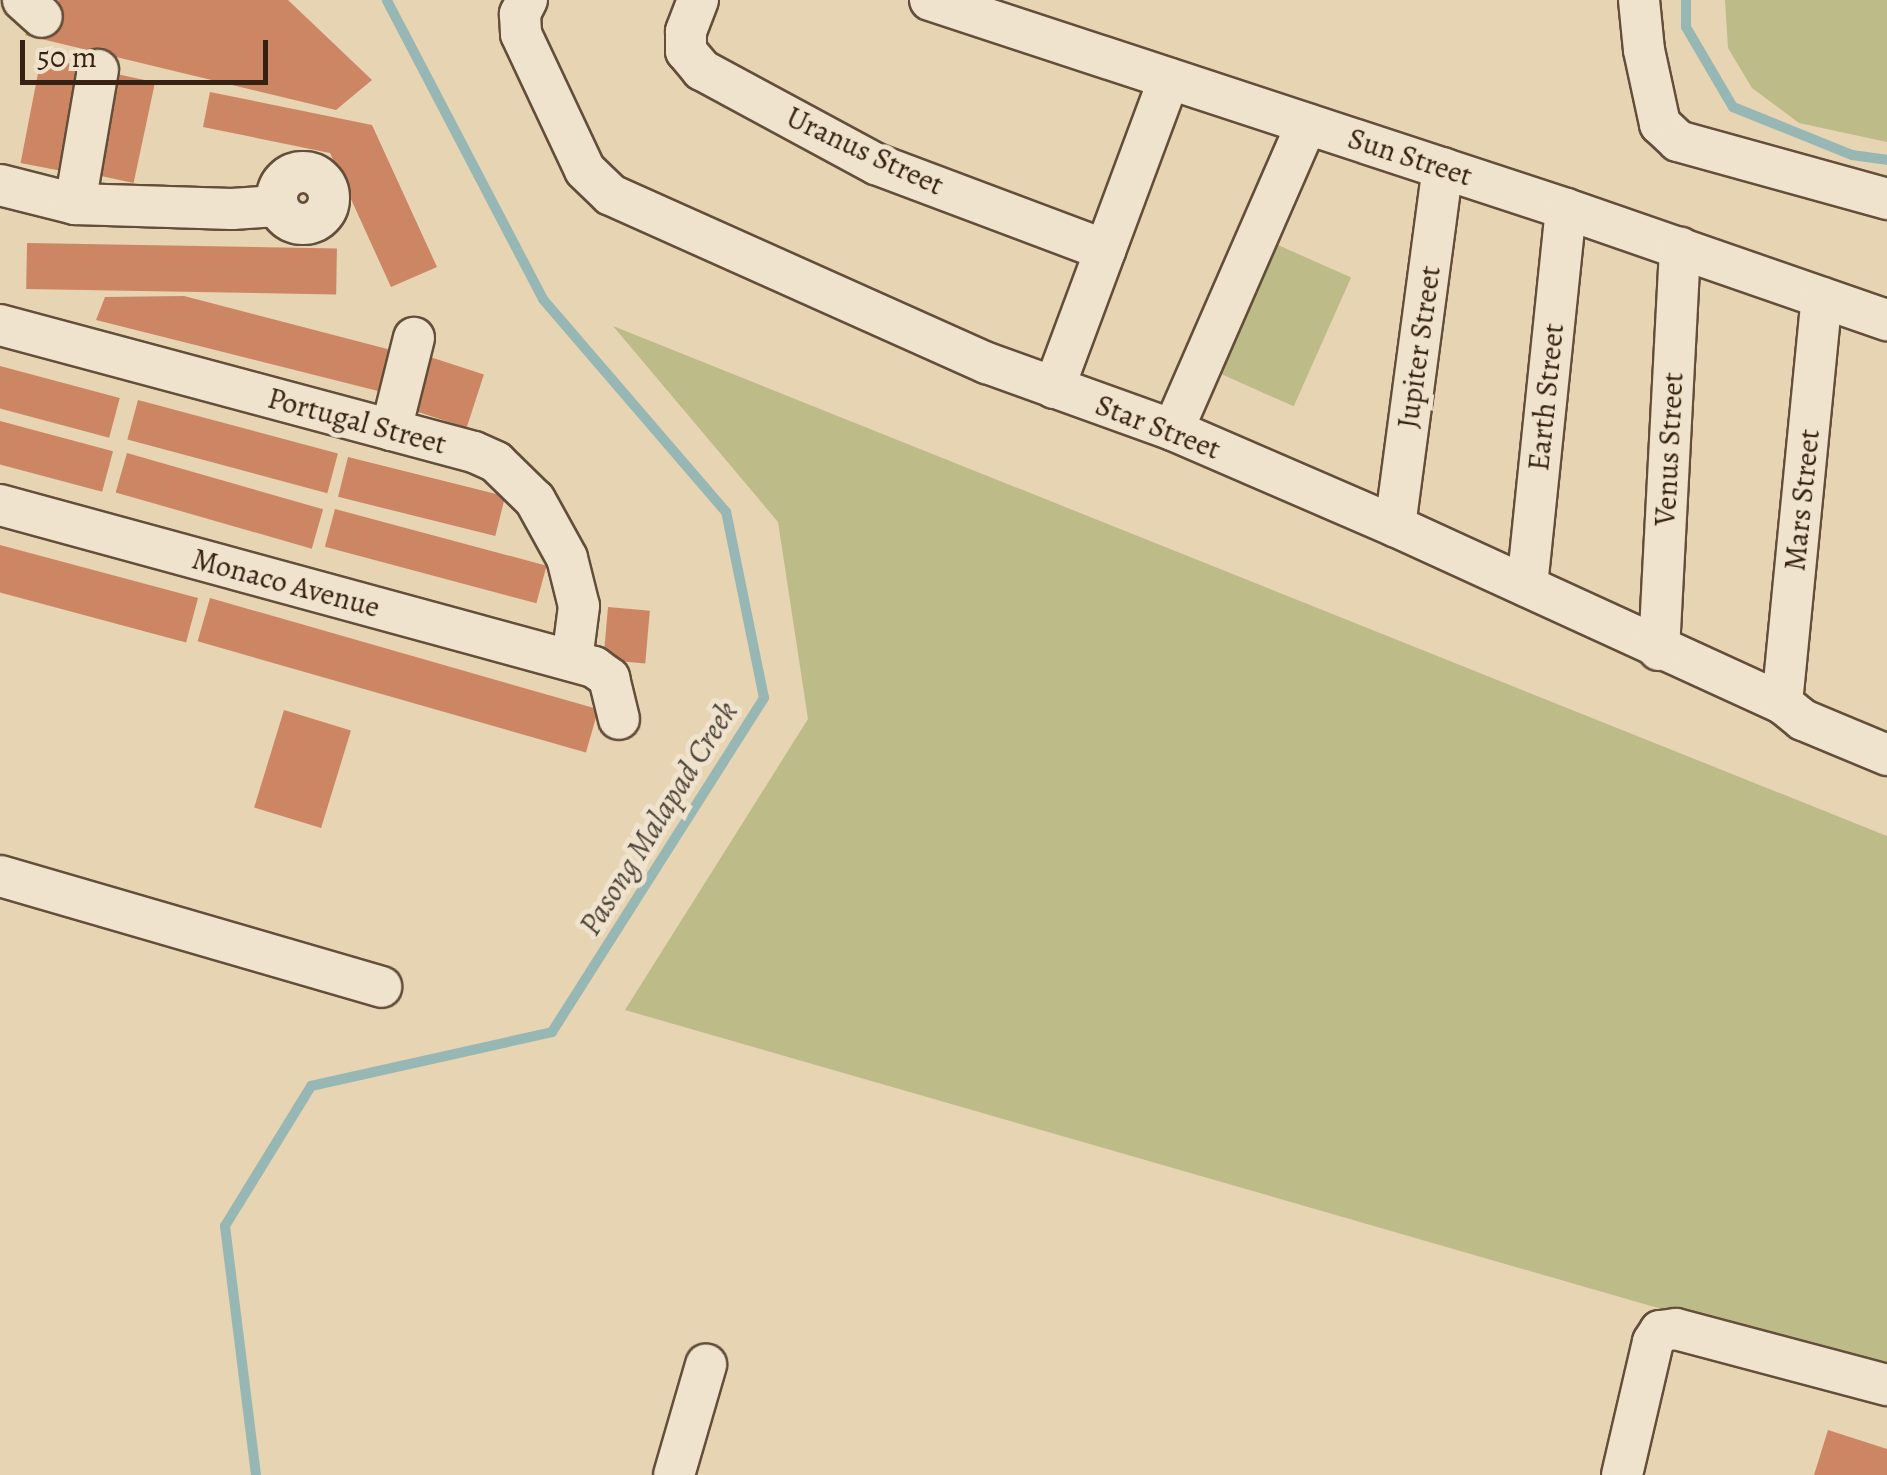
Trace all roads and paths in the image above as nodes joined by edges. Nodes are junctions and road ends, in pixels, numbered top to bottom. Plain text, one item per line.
1 (698, 0) edge
2 (930, 0) edge
3 (1639, 0) edge
4 (523, 7) edge
5 (98, 70) dead end
6 (1169, 79) junction
7 (1307, 124) junction
8 (1443, 168) junction
9 (0, 185) edge
10 (1887, 199) edge
11 (75, 204) junction
12 (277, 206) dead end
13 (1566, 209) junction
14 (1680, 248) junction
15 (1105, 250) junction
16 (1822, 298) junction
17 (1887, 320) edge
18 (0, 325) edge
19 (414, 338) dead end
20 (1054, 388) junction
21 (391, 430) junction
22 (1173, 430) junction
23 (0, 505) edge
24 (1395, 526) junction
25 (1527, 586) junction
26 (1658, 650) junction
27 (572, 660) junction
28 (1782, 702) junction
29 (619, 719) dead end
30 (1887, 755) edge
31 (0, 876) edge
32 (380, 987) dead end
33 (706, 1365) dead end
34 (1887, 1385) edge
35 (674, 1475) edge
36 (1622, 1475) edge

1 - 15 street, Uranus Street
2 - 6 street, Sun Street
3 - 10 street
4 - 20 street, Star Street
5 - 11 street
6 - 7 street, Sun Street
6 - 15 street
7 - 8 street, Sun Street
7 - 22 street
8 - 13 street, Sun Street
8 - 24 street, Jupiter Street
9 - 11 street
11 - 12 street
13 - 14 street, Sun Street
13 - 25 street, Earth Street
14 - 16 street, Sun Street
14 - 26 street, Venus Street
15 - 20 street
16 - 17 street, Sun Street
16 - 28 street, Mars Street
18 - 21 street, Portugal Street
19 - 21 street
20 - 22 street, Star Street
21 - 27 street, Portugal Street
22 - 24 street, Star Street
23 - 27 street, Monaco Avenue
24 - 25 street, Star Street
25 - 26 street, Star Street
26 - 28 street, Star Street
27 - 29 street, Monaco Avenue
28 - 30 street, Star Street
31 - 32 street
33 - 35 street
34 - 36 street

